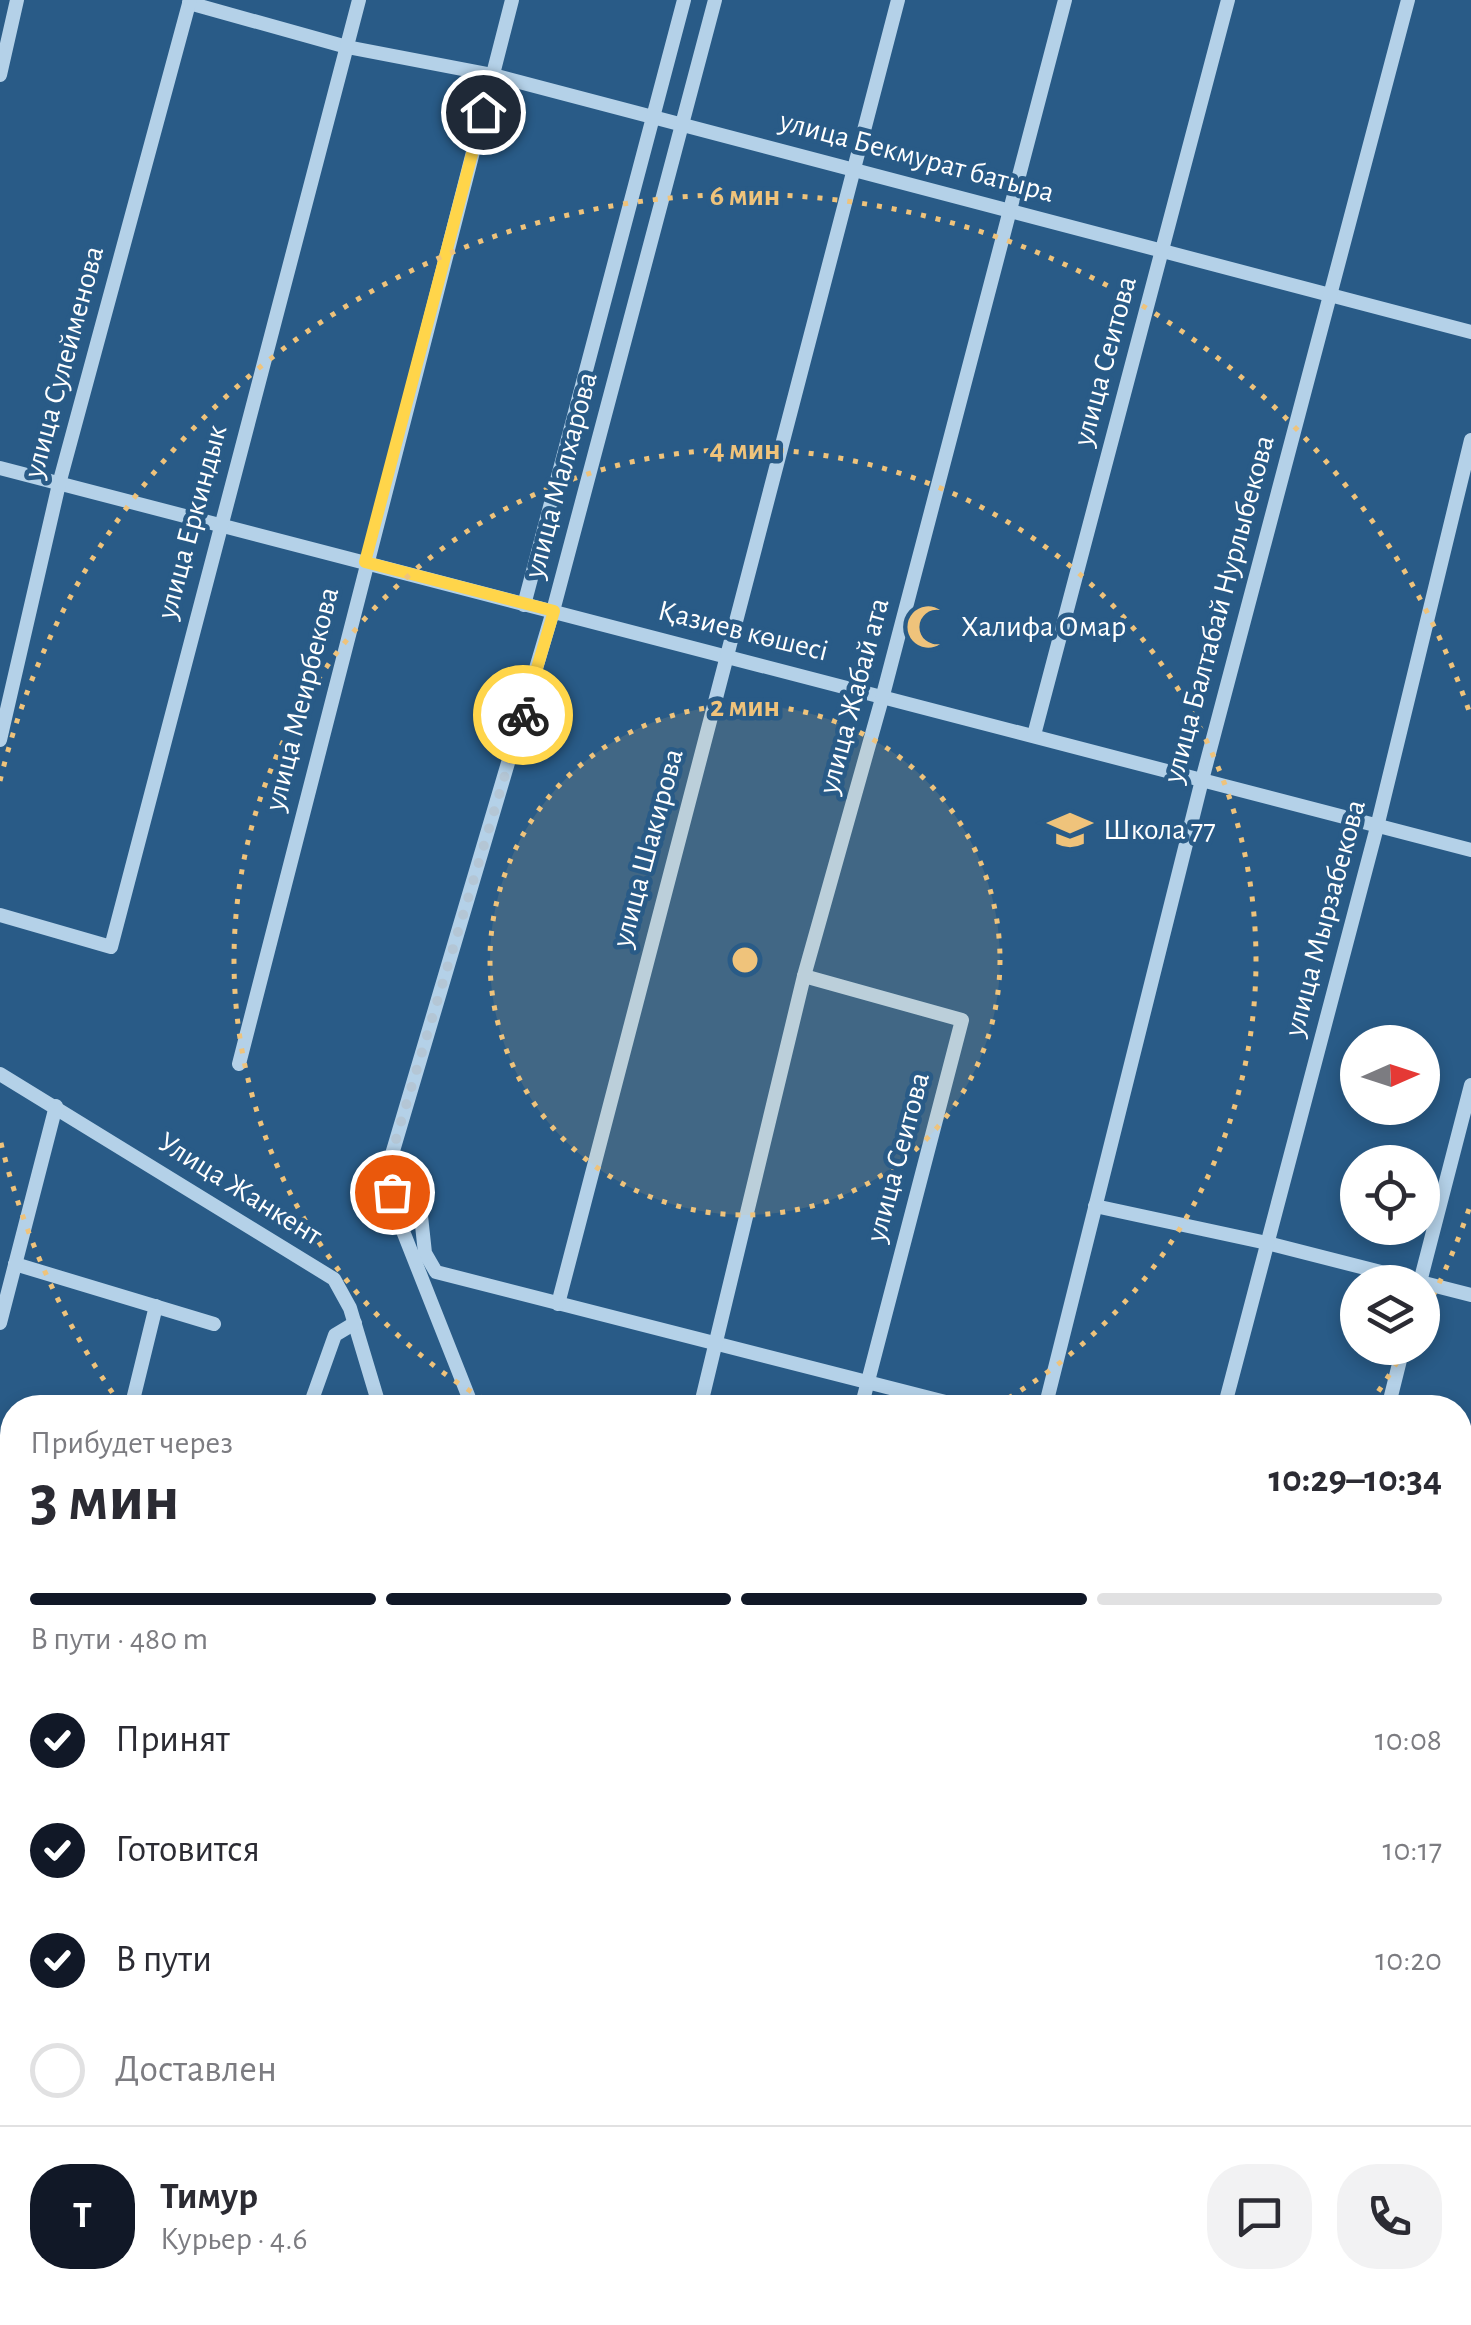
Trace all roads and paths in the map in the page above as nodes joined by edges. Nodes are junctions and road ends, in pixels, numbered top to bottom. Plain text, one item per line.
1 (17, 0) edge
2 (359, 0) edge
3 (512, 0) edge
4 (684, 0) edge
5 (715, 0) edge
6 (898, 0) edge
7 (1065, 0) edge
8 (1228, 0) edge
9 (1408, 0) edge
10 (190, 2) edge
11 (347, 48) junction
12 (0, 75) edge
13 (493, 75) junction
14 (653, 120) junction
15 (682, 126) junction
16 (853, 167) junction
17 (1012, 210) junction
18 (1163, 250) junction
19 (1330, 293) junction
20 (1471, 332) edge
21 (1471, 440) edge
22 (0, 468) edge
23 (60, 484) junction
24 (219, 525) junction
25 (365, 562) junction
26 (524, 605) junction
27 (554, 611) junction
28 (726, 655) junction
29 (884, 695) junction
30 (1034, 735) junction
31 (0, 740) edge
32 (1202, 780) junction
33 (1378, 828) junction
34 (1471, 850) edge
35 (0, 916) edge
36 (804, 976) junction
37 (238, 1064) dead end
38 (0, 1074) edge
39 (1471, 1085) edge
40 (56, 1106) junction
41 (392, 1192) junction
42 (1095, 1206) junction
43 (1267, 1242) junction
44 (15, 1264) junction
45 (1355, 1265) edge
46 (1424, 1265) edge
47 (1440, 1287) edge
48 (1471, 1295) edge
49 (558, 1304) junction
50 (156, 1306) junction
51 (0, 1322) edge
52 (354, 1323) junction
53 (214, 1324) dead end
54 (717, 1346) junction
55 (1399, 1365) edge
56 (868, 1382) junction
57 (134, 1395) edge
58 (314, 1395) edge
59 (376, 1395) edge
60 (468, 1395) edge
61 (704, 1395) edge
62 (864, 1395) edge
63 (919, 1395) edge
64 (1048, 1395) edge
65 (1227, 1395) edge
66 (1391, 1395) edge

1 - 12 street
2 - 11 street, улица Еркиндык
3 - 13 street, улица Меирбекова
4 - 14 street, улица Малхарова
5 - 15 street, улица Малхарова
6 - 16 street, улица Шакирова
7 - 17 street, улица Жабай ата
8 - 18 street, улица Сеитова
9 - 19 street, улица Балтабай Нурлыбекова
10 - 11 street, улица Бекмурат батыра
10 - 23 street, улица Сулейменова
11 - 13 street, улица Бекмурат батыра
11 - 24 street, улица Еркиндык
13 - 14 street, улица Бекмурат батыра
13 - 25 street, улица Меирбекова
14 - 15 street, улица Бекмурат батыра
14 - 26 street, улица Малхарова
15 - 16 street, улица Бекмурат батыра
15 - 27 street, улица Малхарова
16 - 17 street, улица Бекмурат батыра
16 - 28 street, улица Шакирова
17 - 18 street, улица Бекмурат батыра
17 - 29 street, улица Жабай ата
18 - 19 street, улица Бекмурат батыра
18 - 30 street, улица Сеитова
19 - 20 street, улица Бекмурат батыра
19 - 32 street, улица Балтабай Нурлыбекова
21 - 33 street, улица Мырзабекова
22 - 23 street, Қазиев көшесі
23 - 24 street, Қазиев көшесі
23 - 31 street, улица Сулейменова
24 - 25 street, Қазиев көшесі
24 - 35 street, улица Еркиндык
25 - 26 street, Қазиев көшесі
25 - 37 street, улица Меирбекова
26 - 27 street, Қазиев көшесі
27 - 28 street, Қазиев көшесі
27 - 41 street, улица Малхарова
28 - 29 street, Қазиев көшесі
28 - 49 street, улица Шакирова
29 - 30 street, Қазиев көшесі
29 - 36 street, улица Жабай ата
30 - 32 street, Қазиев көшесі
32 - 33 street, Қазиев көшесі
32 - 42 street, улица Балтабай Нурлыбекова
33 - 34 street, Қазиев көшесі
33 - 43 street, улица Мырзабекова
36 - 54 street, улица Жабай ата
36 - 56 street, улица Сеитова
38 - 40 street, Улица Жанкент
39 - 46 street
40 - 44 street
40 - 52 street, Улица Жанкент
41 - 49 street
41 - 60 street
42 - 43 street
42 - 64 street, улица Балтабай Нурлыбекова
43 - 45 street
43 - 65 street, улица Мырзабекова
44 - 50 street
44 - 51 street
47 - 48 street
49 - 54 street
50 - 53 street
50 - 57 street
52 - 58 street
52 - 59 street, Улица Жанкент
54 - 56 street
54 - 61 street, улица Жабай ата
55 - 66 street
56 - 62 street, улица Сеитова
56 - 63 street

